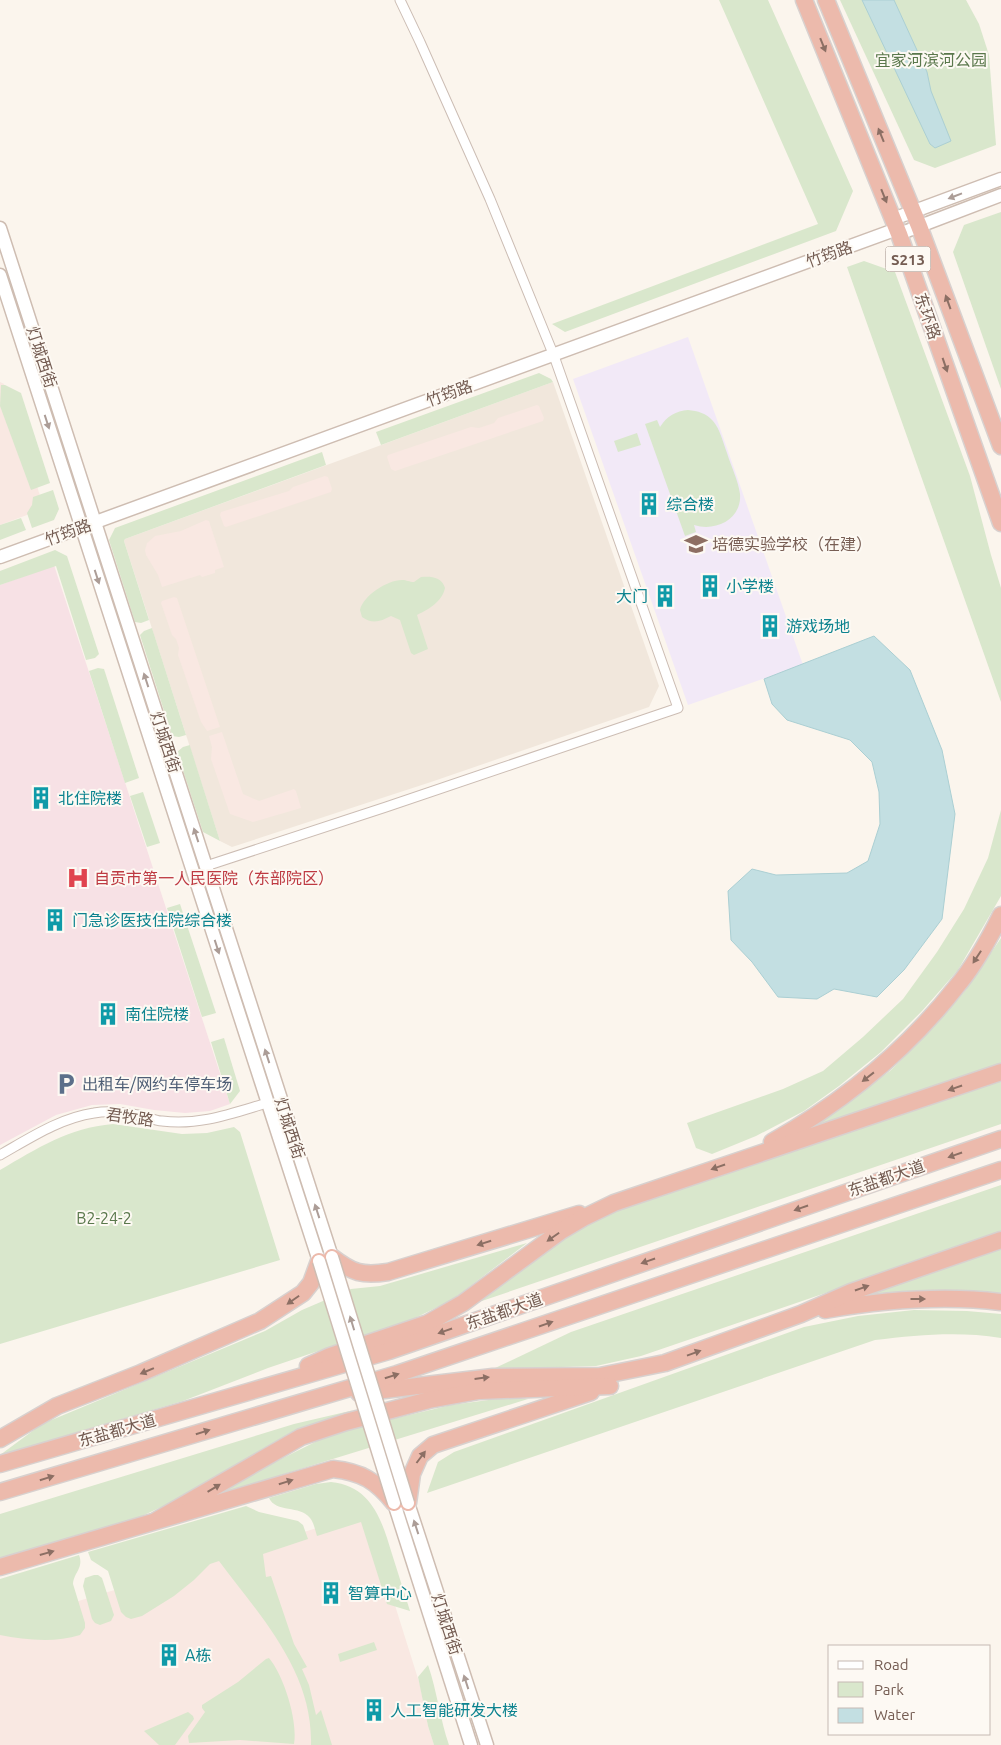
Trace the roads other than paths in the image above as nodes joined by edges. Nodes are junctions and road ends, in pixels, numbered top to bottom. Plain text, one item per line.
1 (400, 0) edge
2 (804, 0) edge
3 (826, 0) edge
4 (1001, 179) edge
5 (1001, 195) edge
6 (916, 219) junction
7 (896, 227) junction
8 (0, 228) edge
9 (0, 275) edge
10 (554, 356) junction
11 (1001, 446) edge
12 (95, 522) junction
13 (1001, 523) edge
14 (81, 527) junction
15 (0, 557) edge
16 (206, 866) junction
17 (1001, 915) edge
18 (1001, 1072) edge
19 (267, 1103) junction
20 (1001, 1139) edge
21 (0, 1155) edge
22 (746, 1157) junction
23 (1001, 1170) edge
24 (614, 1203) junction
25 (1001, 1240) edge
26 (325, 1259) junction
27 (1001, 1302) edge
28 (800, 1314) junction
29 (665, 1363) junction
30 (610, 1386) junction
31 (265, 1387) junction
32 (312, 1399) junction
33 (0, 1439) edge
34 (0, 1464) edge
35 (0, 1492) edge
36 (401, 1503) junction
37 (157, 1520) junction
38 (0, 1567) edge
39 (471, 1745) edge
40 (487, 1745) edge

1 - 10 street
2 -> 7 highway, 东环路 / S213
6 -> 3 highway, 东环路 / S213
4 -> 6 street, 竹筠路
5 - 6 street, 竹筠路
6 - 7 street, 竹筠路
11 -> 6 highway, 东环路 / S213
7 - 10 street, 竹筠路
7 -> 13 highway, 东环路 / S213
8 - 12 street, 灯城西街
9 -> 14 street, 灯城西街
10 - 12 street, 竹筠路
10 - 16 street
12 - 14 street, 竹筠路
16 -> 12 street, 灯城西街
14 - 15 street, 竹筠路
14 -> 19 street, 灯城西街
26 -> 16 street, 灯城西街
17 -> 22 highway
18 -> 22 highway
19 - 21 street, 君牧路
19 - 26 street, 灯城西街
20 -> 31 highway, 东盐都大道
22 -> 24 highway
32 -> 23 highway, 东盐都大道
24 -> 26 highway
24 -> 31 highway
28 -> 25 highway
26 -> 33 highway
26 - 36 street, bridge
28 -> 27 highway
29 -> 28 highway
29 - 30 highway
32 -> 29 highway
36 -> 30 highway
37 -> 30 highway
31 - 34 highway, 东盐都大道
35 -> 32 highway, 东盐都大道
37 -> 36 highway
36 - 39 street, 灯城西街
40 -> 36 street, 灯城西街
38 -> 37 highway

